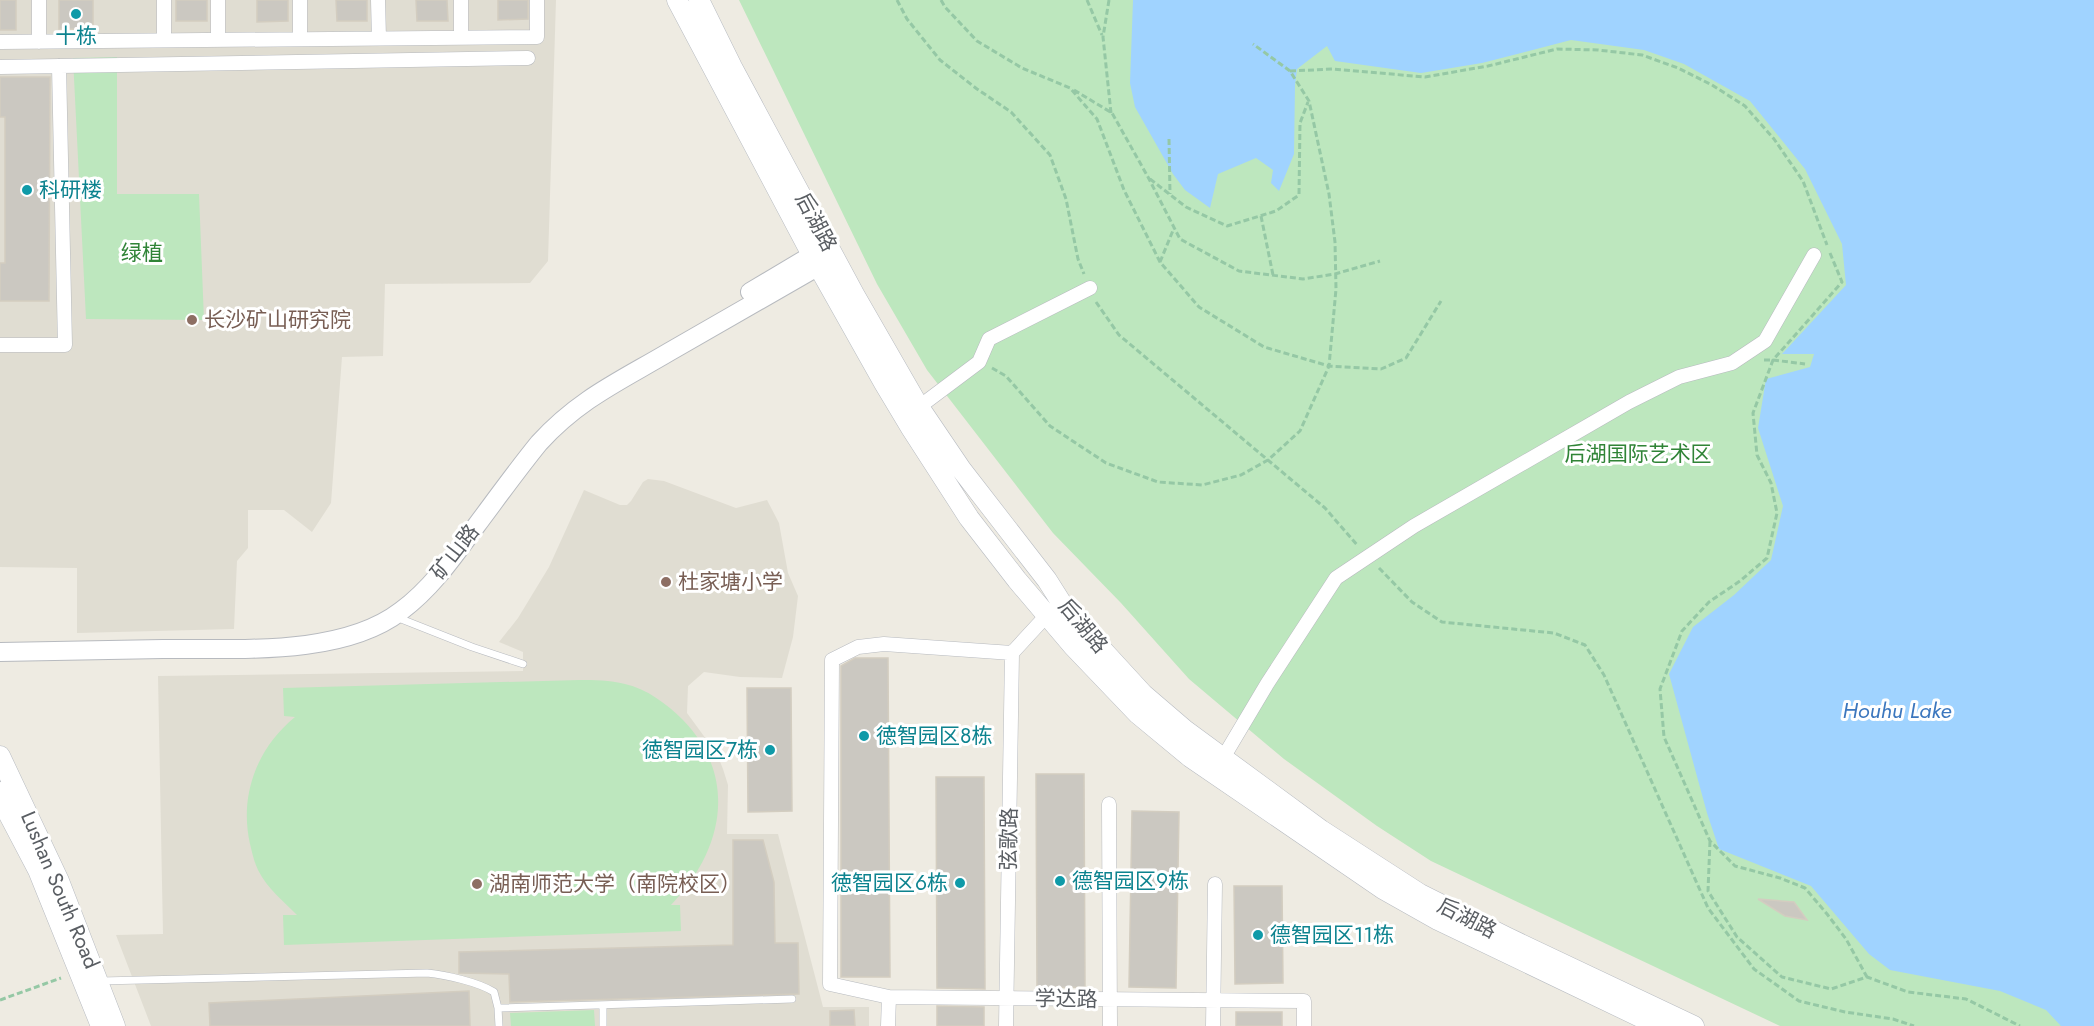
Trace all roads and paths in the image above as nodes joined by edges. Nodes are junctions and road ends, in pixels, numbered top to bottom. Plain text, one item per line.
1 (39, 0) edge
2 (164, 0) edge
3 (218, 0) edge
4 (300, 0) edge
5 (378, 0) edge
6 (461, 0) edge
7 (537, 0) edge
8 (677, 0) edge
9 (699, 0) edge
10 (897, 0) edge
11 (941, 0) edge
12 (1087, 0) edge
13 (1109, 0) edge
14 (461, 37) junction
15 (1103, 37) junction
16 (379, 38) junction
17 (300, 39) junction
18 (164, 40) junction
19 (218, 40) junction
20 (0, 42) edge
21 (39, 42) junction
22 (1252, 44) dead end
23 (528, 58) dead end
24 (59, 66) junction
25 (0, 67) edge
26 (1290, 71) junction
27 (1070, 88) junction
28 (1309, 101) junction
29 (1111, 113) junction
30 (1169, 139) dead end
31 (1148, 177) junction
32 (1170, 194) junction
33 (1261, 216) junction
34 (1174, 227) junction
35 (1814, 255) dead end
36 (824, 256) junction
37 (1380, 261) dead end
38 (1160, 262) junction
39 (1335, 274) junction
40 (1273, 276) junction
41 (1090, 288) junction
42 (1441, 301) dead end
43 (0, 345) edge
44 (1763, 360) dead end
45 (1773, 360) junction
46 (979, 362) junction
47 (1805, 364) dead end
48 (1329, 366) junction
49 (919, 407) junction
50 (1268, 459) junction
51 (1368, 557) junction
52 (388, 614) junction
53 (1047, 615) junction
54 (0, 642) edge
55 (0, 652) edge
56 (1012, 653) junction
57 (523, 664) dead end
58 (0, 756) edge
59 (1223, 758) junction
60 (0, 792) edge
61 (1109, 804) dead end
62 (1710, 841) junction
63 (1215, 884) dead end
64 (80, 971) junction
65 (1867, 977) junction
66 (99, 981) junction
67 (889, 998) junction
68 (1006, 998) junction
69 (792, 999) dead end
70 (1109, 999) junction
71 (0, 1000) edge
72 (1213, 1000) junction
73 (603, 1005) junction
74 (498, 1008) junction
75 (101, 1026) edge
76 (115, 1026) edge
77 (499, 1026) edge
78 (603, 1026) edge
79 (888, 1026) edge
80 (1006, 1026) edge
81 (1110, 1026) edge
82 (1213, 1026) edge
83 (1304, 1026) edge
84 (1659, 1026) edge
85 (1694, 1026) edge
86 (1914, 1026) edge
87 (2020, 1026) edge

1 - 21 street
2 - 18 street
3 - 19 street
4 - 17 street
5 - 16 street
6 - 14 street
7 - 14 street
8 - 36 main road, 后湖路
9 - 36 main road, 后湖路
10 - 41 path
11 - 27 path
12 - 15 path
13 - 15 path
14 - 16 street
15 - 29 path
16 - 17 street
17 - 19 street
18 - 19 street
18 - 21 street
20 - 21 street
22 - 26 path
23 - 24 street
24 - 25 street
24 - 43 street
26 - 28 path
26 - 45 path
27 - 29 path
27 - 38 path
28 - 33 path
28 - 39 path
29 - 31 path
30 - 32 path
31 - 32 path
31 - 34 path
32 - 33 path
33 - 40 path
34 - 38 path
34 - 40 path
35 - 51 street
36 - 49 main road, 后湖路
36 - 52 street, 矿山路
36 - 53 main road, 后湖路
37 - 39 path
38 - 48 path
39 - 40 path
39 - 48 path
41 - 46 street
41 - 50 path
42 - 48 path
44 - 45 path
45 - 47 path
45 - 62 path
46 - 49 street
46 - 50 path
48 - 50 path
49 - 59 main road, 后湖路
50 - 51 path
51 - 59 street
51 - 86 path
52 - 54 street, 矿山路
52 - 55 street, 矿山路
52 - 57 lane
53 - 56 street
53 - 84 main road, 后湖路
56 - 67 street, 学达路
56 - 68 street, 弦歌路
58 - 66 main road, Lushan South Road
59 - 85 main road, 后湖路
60 - 64 main road
61 - 70 street
62 - 65 path
62 - 65 path
63 - 72 street
64 - 71 path
64 - 75 main road
65 - 87 path
66 - 74 lane
66 - 76 main road, Lushan South Road
67 - 68 street, 学达路
67 - 79 street
68 - 70 street, 学达路
68 - 80 street, 弦歌路
69 - 73 lane
70 - 72 street, 学达路
70 - 81 street
72 - 82 street
72 - 83 street, 学达路
73 - 74 lane
73 - 78 lane
74 - 77 lane

